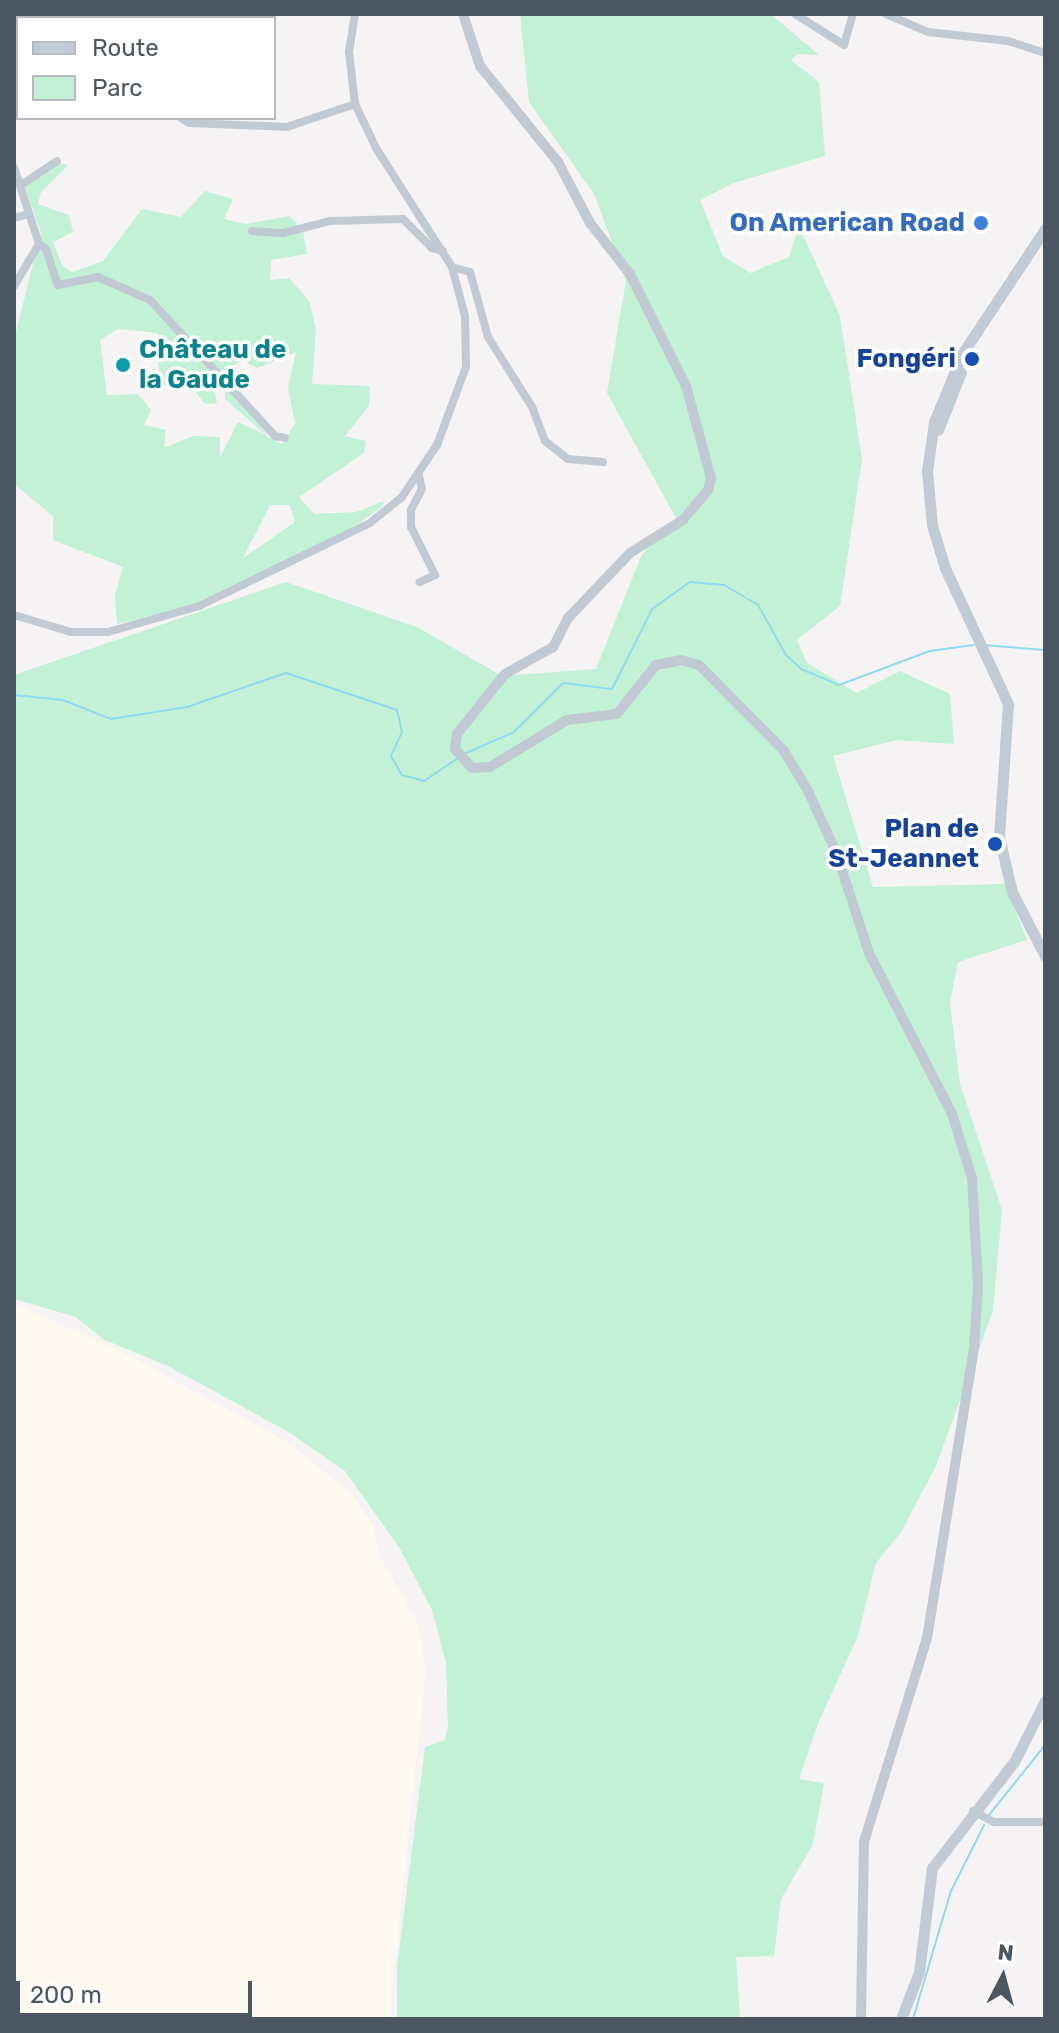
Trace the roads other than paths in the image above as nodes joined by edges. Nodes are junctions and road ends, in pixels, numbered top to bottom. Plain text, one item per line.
1 (355, 14) edge
2 (463, 14) edge
3 (795, 14) edge
4 (853, 14) edge
5 (886, 14) edge
6 (1045, 53) edge
7 (355, 104) junction
8 (195, 120) edge
9 (57, 161) dead end
10 (14, 167) edge
11 (21, 185) junction
12 (28, 214) junction
13 (14, 218) edge
14 (1045, 229) edge
15 (252, 231) dead end
16 (39, 244) junction
17 (443, 251) junction
18 (452, 267) junction
19 (14, 286) edge
20 (285, 438) dead end
21 (603, 462) dead end
22 (419, 476) junction
23 (420, 582) dead end
24 (14, 615) edge
25 (1045, 956) edge
26 (1045, 1701) edge
27 (973, 1811) junction
28 (1045, 1822) edge
29 (861, 2019) edge
30 (901, 2019) edge

1 - 7 street
2 - 29 street
3 - 4 street
5 - 6 street
7 - 8 street
7 - 17 street
9 - 11 street
10 - 11 street
11 - 12 street
12 - 13 street
12 - 16 street
14 - 25 main road
15 - 17 street
16 - 19 street
16 - 20 street
17 - 18 street
18 - 21 street
18 - 22 street
22 - 23 street
22 - 24 street
26 - 27 main road
27 - 28 street
27 - 30 main road

